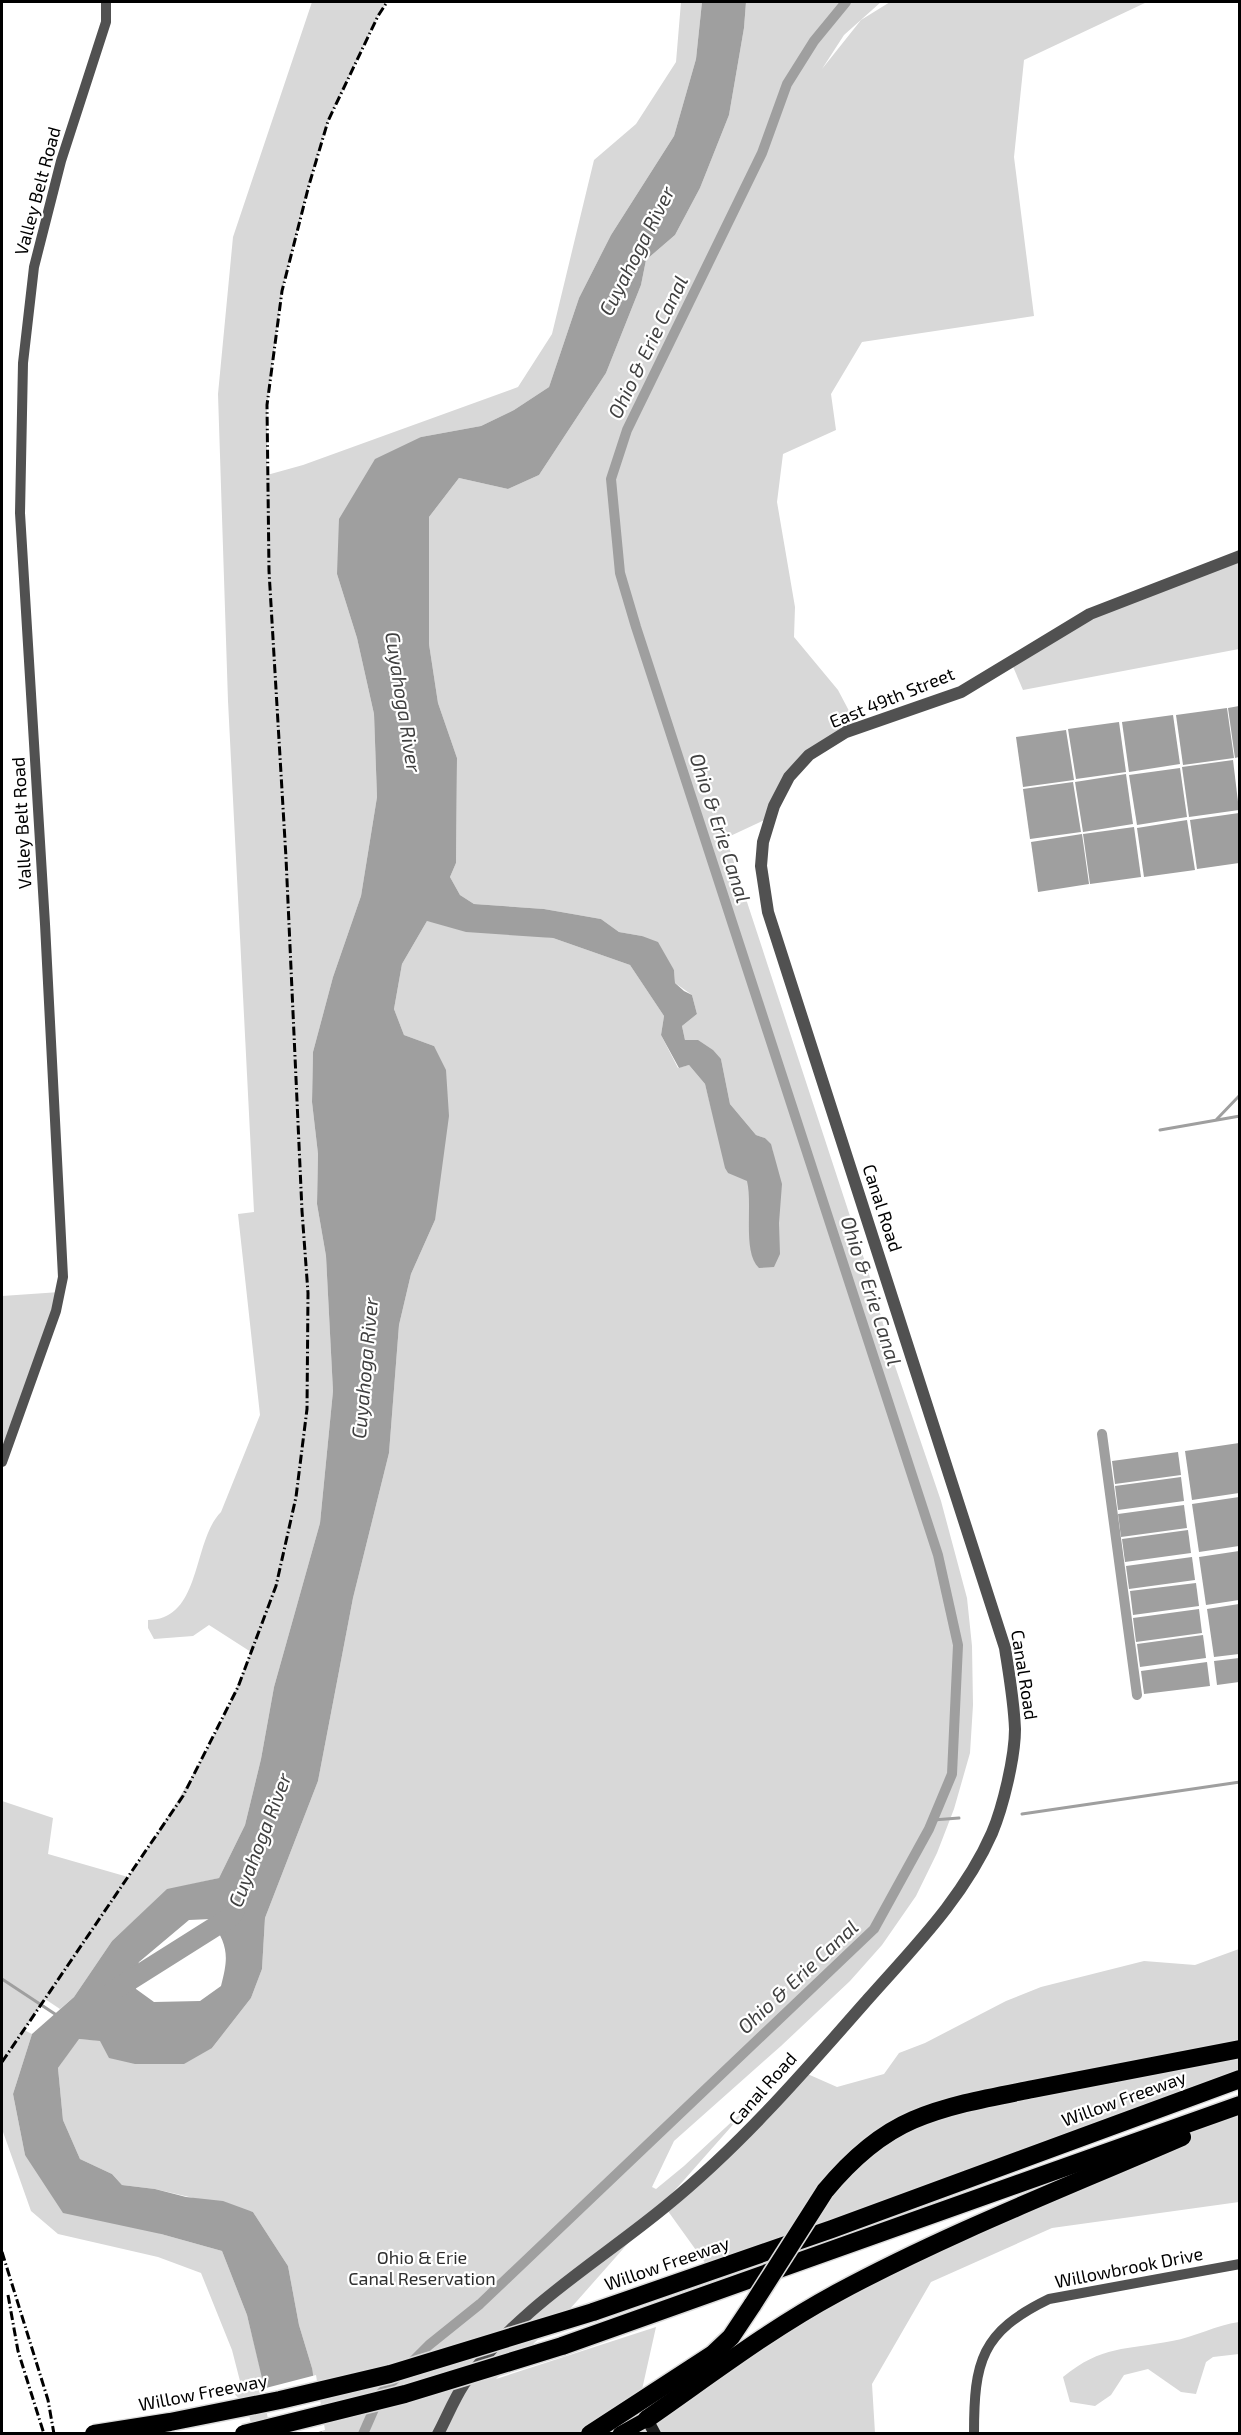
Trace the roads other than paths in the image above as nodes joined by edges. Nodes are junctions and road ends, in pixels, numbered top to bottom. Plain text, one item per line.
1 (106, 2) edge
2 (1239, 556) edge
3 (768, 912) joint
4 (2, 1462) edge
5 (1239, 2049) edge
6 (1239, 2079) edge
7 (1239, 2105) edge
8 (1239, 2112) edge
9 (1239, 2264) edge
10 (651, 2426) edge
11 (93, 2433) edge
12 (244, 2433) edge
13 (438, 2433) edge
14 (590, 2433) edge
15 (620, 2433) edge
16 (974, 2433) edge

1 - 4 street, Valley Belt Road
2 - 3 street, East 49th Street
3 - 13 street, Canal Road
5 - 14 highway, bridge
6 - 11 highway, Willow Freeway, bridge
7 - 12 highway, bridge
8 - 10 highway
9 - 16 street, Willowbrook Drive
10 - 15 main road

